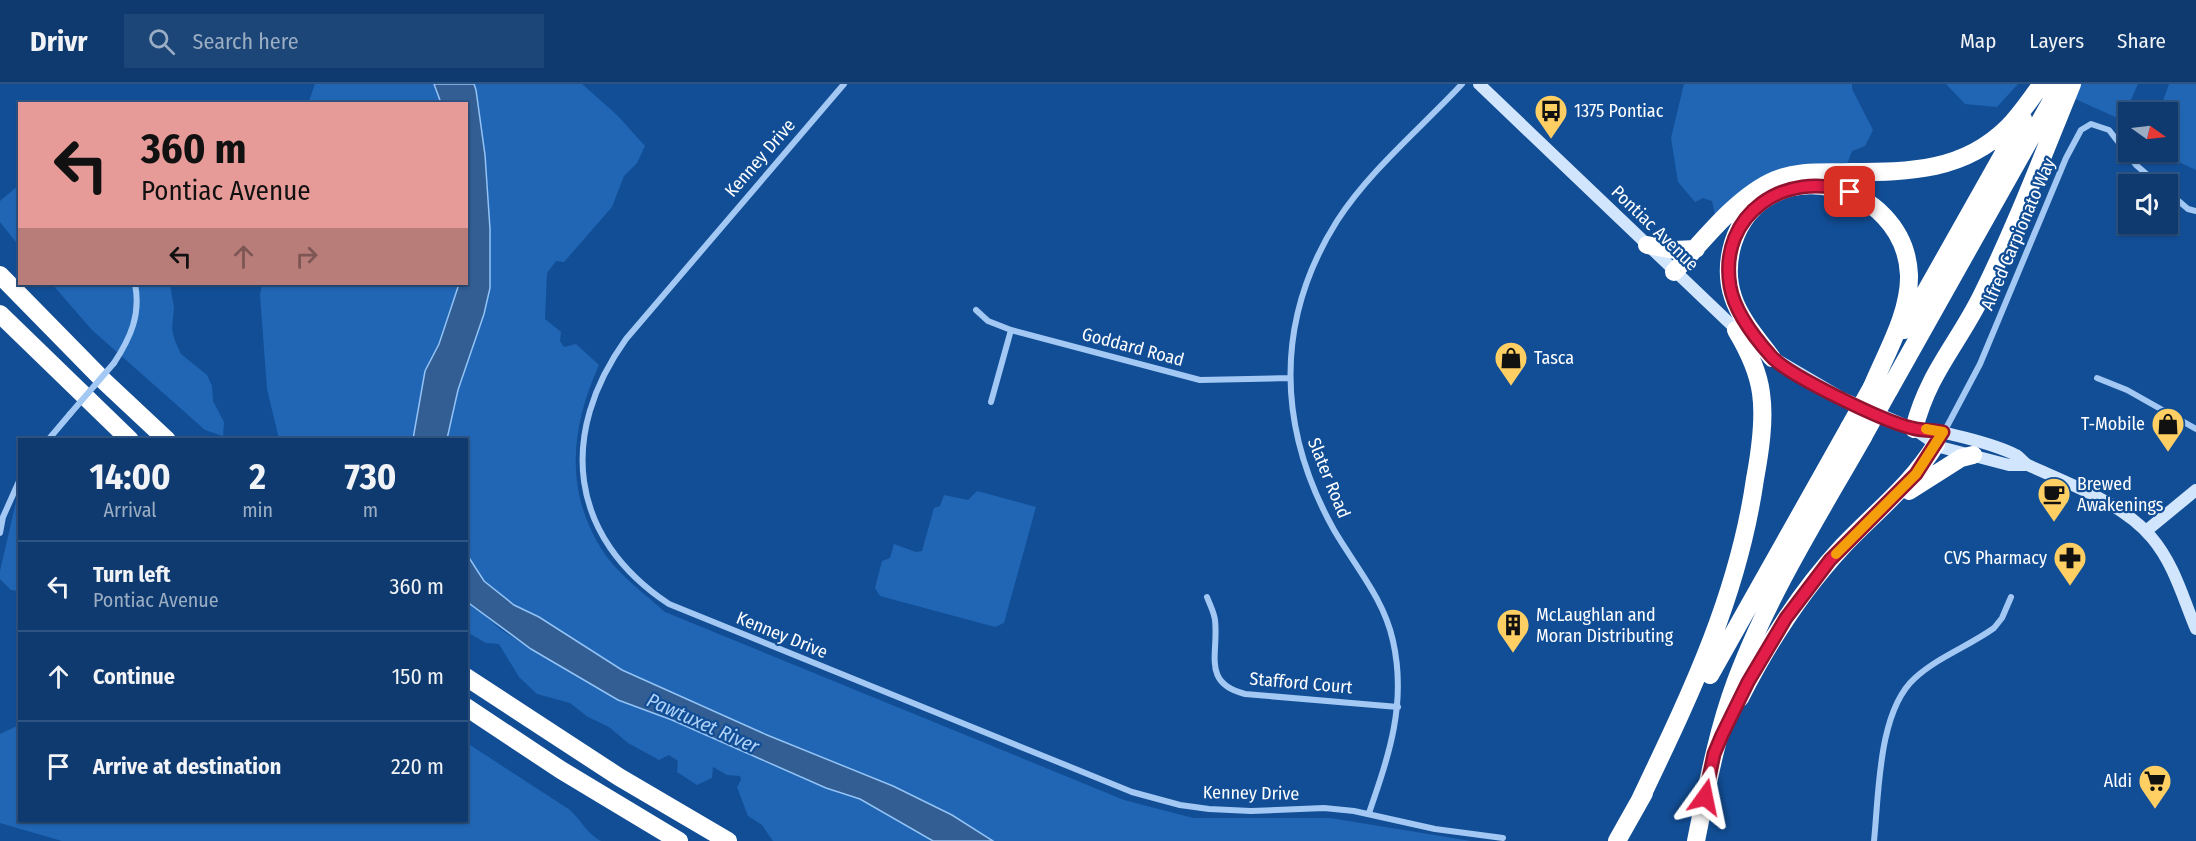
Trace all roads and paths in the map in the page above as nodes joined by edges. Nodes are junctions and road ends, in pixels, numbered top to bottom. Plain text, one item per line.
1 (844, 84) edge
2 (1462, 84) edge
3 (1479, 84) edge
4 (2043, 84) edge
5 (2061, 84) edge
6 (2072, 84) edge
7 (2146, 174) edge
8 (2178, 200) edge
9 (2196, 211) edge
10 (1647, 245) junction
11 (1696, 249) junction
12 (1674, 272) junction
13 (0, 275) edge
14 (135, 285) edge
15 (976, 310) dead end
16 (0, 314) edge
17 (1011, 330) junction
18 (1736, 330) junction
19 (1772, 358) junction
20 (1289, 378) junction
21 (2097, 378) dead end
22 (1881, 388) junction
23 (991, 402) dead end
24 (1914, 429) junction
25 (2196, 429) edge
26 (1856, 432) junction
27 (50, 438) edge
28 (128, 438) edge
29 (165, 438) edge
30 (1940, 438) junction
31 (1973, 455) junction
32 (2027, 465) junction
33 (18, 483) edge
34 (2196, 490) edge
35 (1869, 520) junction
36 (2146, 531) junction
37 (0, 533) edge
38 (1207, 597) dead end
39 (2011, 597) dead end
40 (2196, 629) edge
41 (468, 678) edge
42 (1398, 707) junction
43 (468, 708) edge
44 (1714, 754) junction
45 (1639, 802) junction
46 (1369, 813) junction
47 (1503, 838) dead end
48 (678, 841) edge
49 (728, 841) edge
50 (1617, 841) edge
51 (1696, 841) edge
52 (1874, 841) edge

1 - 46 street, Kenney Drive
2 - 20 street, Slater Road
3 - 10 main road, Pontiac Avenue
4 - 11 highway
4 - 22 highway
5 - 22 highway
6 - 24 highway
7 - 30 street, Alfred Carpionato Way
8 - 9 street
10 - 11 highway
10 - 12 main road, Pontiac Avenue
11 - 12 highway
12 - 18 main road, Pontiac Avenue
13 - 29 highway
14 - 27 street, bridge
15 - 17 street, Goddard Road
16 - 28 highway
17 - 20 street, Goddard Road
17 - 23 street
18 - 19 main road, Pontiac Avenue
18 - 45 highway
19 - 22 highway
19 - 24 main road, Pontiac Avenue
20 - 42 street, Slater Road
21 - 25 street
22 - 26 highway, bridge
24 - 30 main road, Pontiac Avenue
26 - 44 highway
26 - 45 highway
30 - 31 main road, Pontiac Avenue
30 - 32 main road, Pontiac Avenue
30 - 35 highway
31 - 32 main road, Pontiac Avenue
31 - 35 highway
32 - 36 main road, Pontiac Avenue
33 - 37 street
34 - 36 main road
35 - 44 highway
36 - 40 main road, Pontiac Avenue
38 - 42 street, Stafford Court
39 - 52 street
41 - 49 highway
42 - 46 street, Slater Road
43 - 48 highway
44 - 51 highway
45 - 50 highway
46 - 47 street, Kenney Drive

